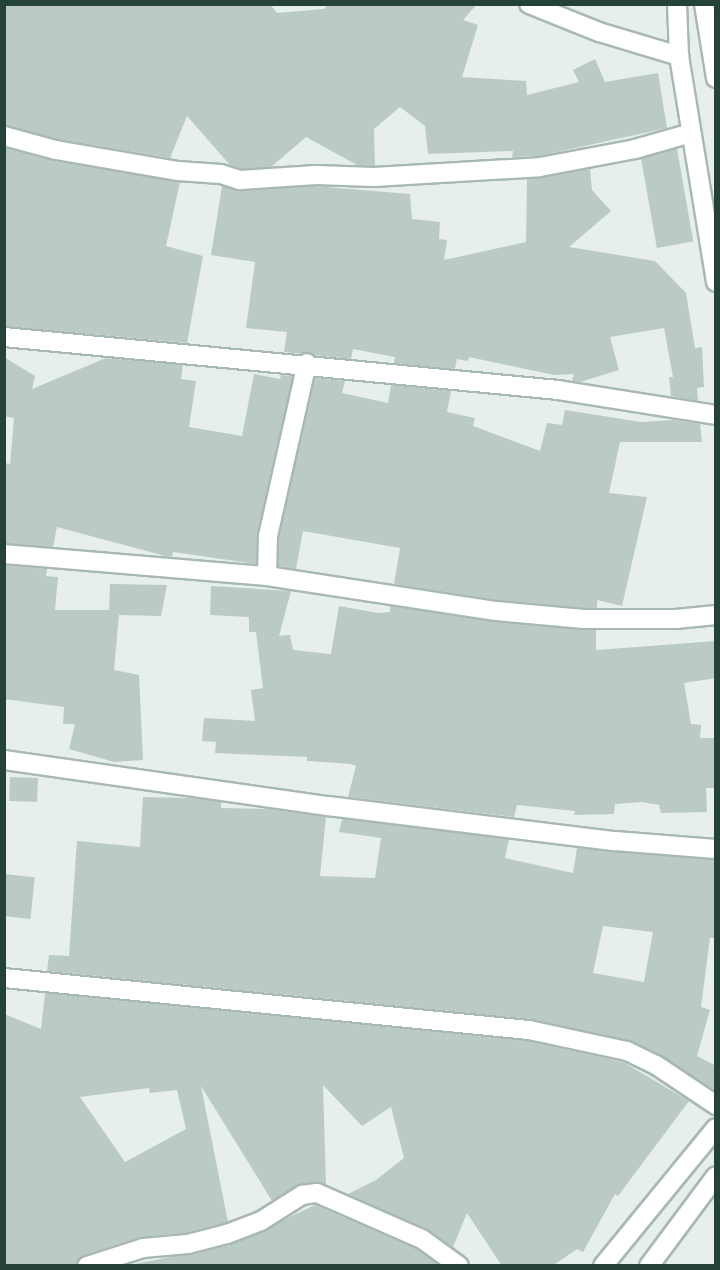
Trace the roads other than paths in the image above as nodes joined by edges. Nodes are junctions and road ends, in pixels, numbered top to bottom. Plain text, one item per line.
1 (529, 4) edge
2 (677, 4) edge
3 (704, 4) edge
4 (679, 56) junction
5 (716, 78) edge
6 (691, 133) junction
7 (4, 136) edge
8 (716, 282) edge
9 (4, 337) edge
10 (308, 363) junction
11 (716, 415) edge
12 (4, 555) edge
13 (267, 576) junction
14 (716, 615) edge
15 (4, 760) edge
16 (716, 849) edge
17 (4, 978) edge
18 (716, 1105) edge
19 (716, 1128) edge
20 (716, 1176) edge
21 (96, 1264) edge
22 (459, 1266) edge
23 (603, 1266) edge
24 (649, 1266) edge

1 - 4 street
2 - 4 street
3 - 5 street
4 - 6 street
6 - 7 street
6 - 8 street
9 - 10 street
10 - 11 street
10 - 13 street
12 - 13 street
13 - 14 street
15 - 16 street
17 - 18 street
19 - 23 street
20 - 24 street
21 - 22 street

